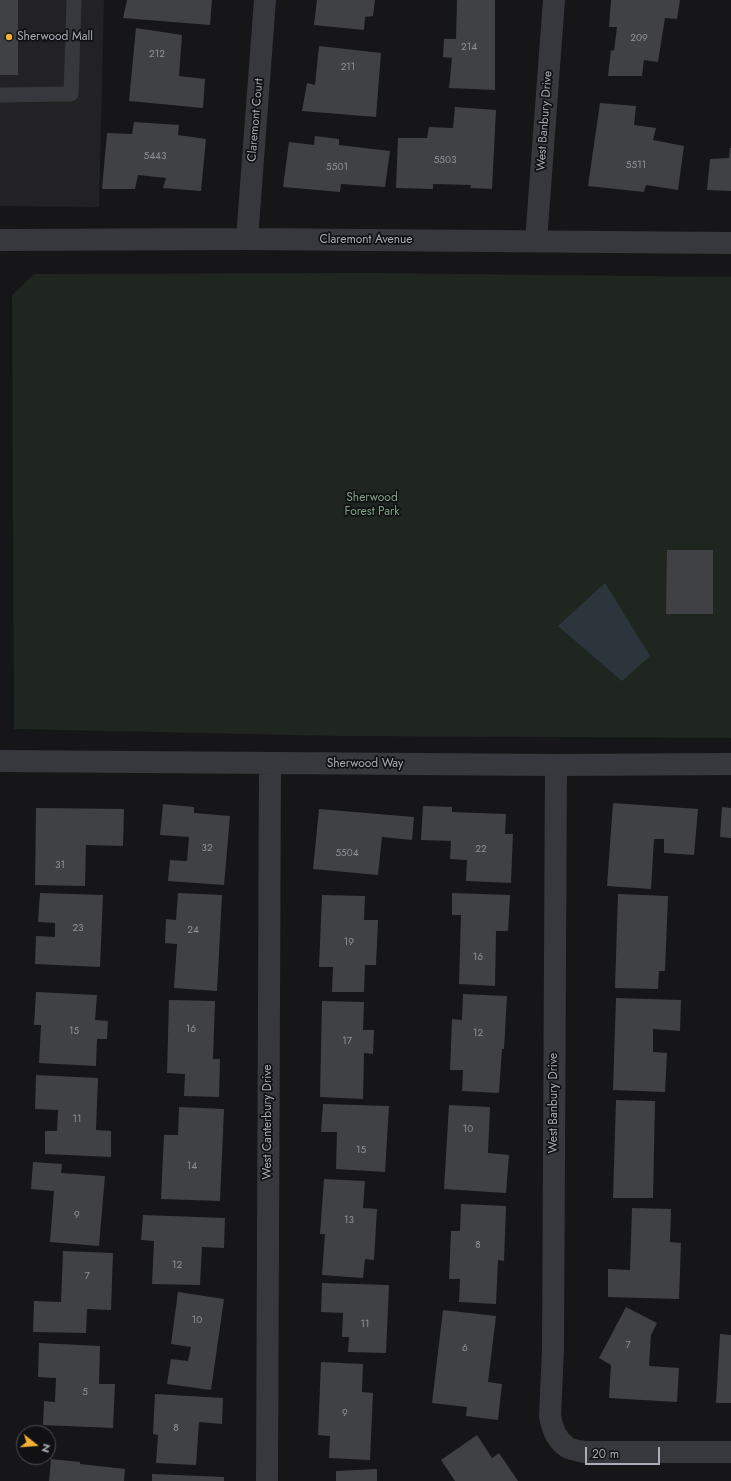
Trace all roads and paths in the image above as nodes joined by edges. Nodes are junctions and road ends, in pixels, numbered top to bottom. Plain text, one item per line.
1 (74, 0) edge
2 (265, 0) edge
3 (554, 0) edge
4 (0, 95) edge
5 (247, 239) junction
6 (0, 240) edge
7 (536, 241) junction
8 (731, 243) edge
9 (0, 761) edge
10 (270, 764) junction
11 (731, 764) edge
12 (556, 765) junction
13 (731, 1452) edge
14 (267, 1481) edge

1 - 4 lane
2 - 5 street, Claremont Court
3 - 7 street, West Banbury Drive
5 - 6 street, Claremont Avenue
5 - 7 street, Claremont Avenue
7 - 8 street, Claremont Avenue
9 - 10 street, Sherwood Way
10 - 12 street, Sherwood Way
10 - 14 street, West Canterbury Drive
11 - 12 street, Sherwood Way
12 - 13 street, West Banbury Drive

